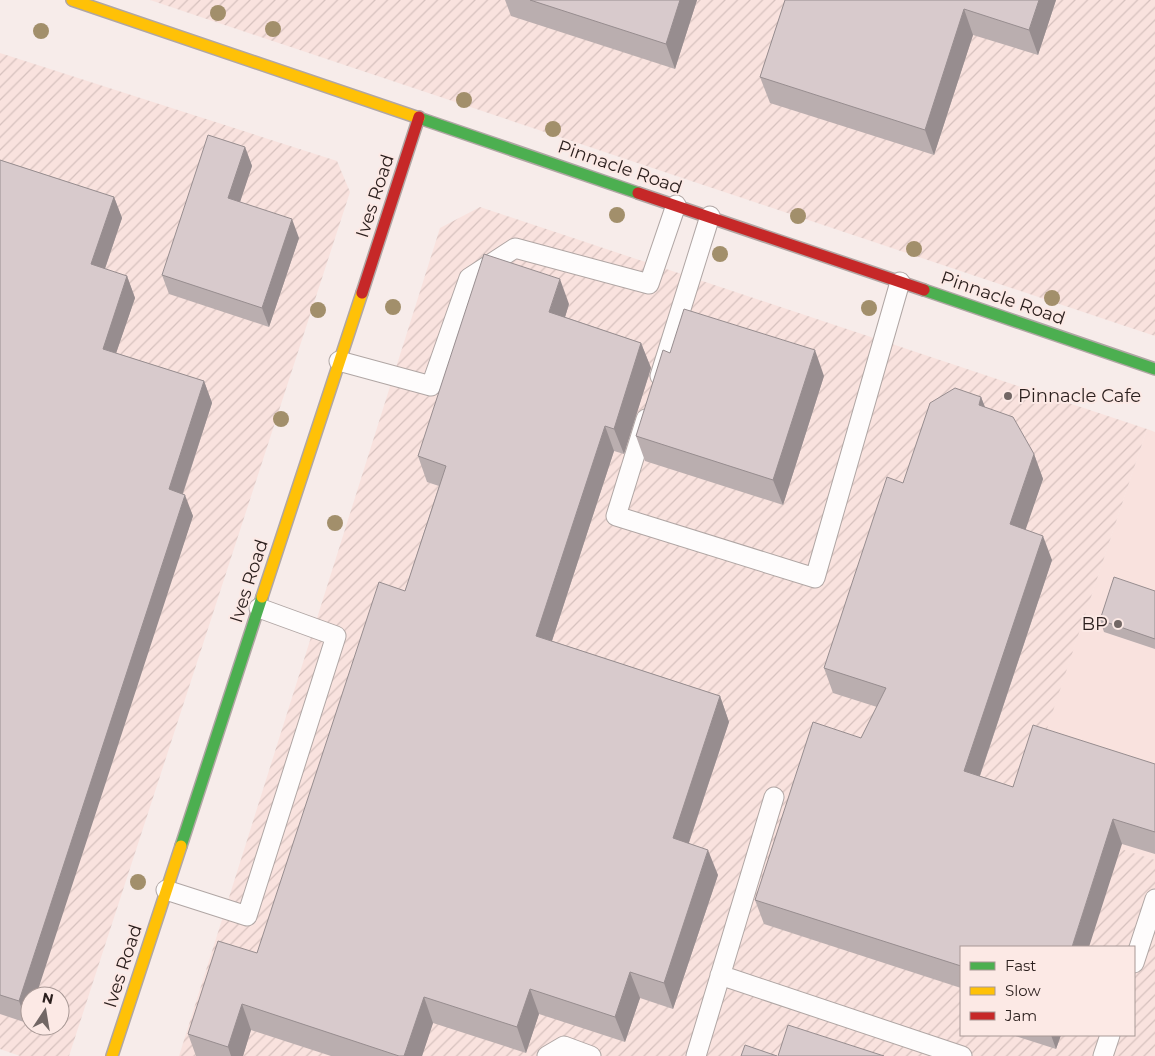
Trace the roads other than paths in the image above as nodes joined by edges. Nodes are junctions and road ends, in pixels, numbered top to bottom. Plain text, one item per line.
1 (72, 0) edge
2 (419, 117) junction
3 (676, 205) junction
4 (710, 216) junction
5 (900, 282) junction
6 (339, 361) junction
7 (1155, 369) edge
8 (259, 608) junction
9 (774, 797) dead end
10 (166, 890) junction
11 (1155, 899) edge
12 (1135, 960) edge
13 (720, 976) junction
14 (1110, 1036) edge
15 (112, 1056) edge
16 (547, 1056) edge
17 (591, 1056) edge
18 (696, 1056) edge
19 (962, 1056) edge
20 (1103, 1056) edge

1 - 2 street, Pinnacle Road
2 - 3 street, Pinnacle Road
2 - 6 street, Ives Road
3 - 4 street, Pinnacle Road
3 - 6 lane
4 - 5 street, Pinnacle Road
4 - 5 lane
5 - 7 street, Pinnacle Road
6 - 8 street, Ives Road
8 - 10 street, Ives Road
8 - 10 lane
9 - 13 lane
10 - 15 street, Ives Road
11 - 12 lane
13 - 18 lane
13 - 19 lane
14 - 20 lane
16 - 17 lane

